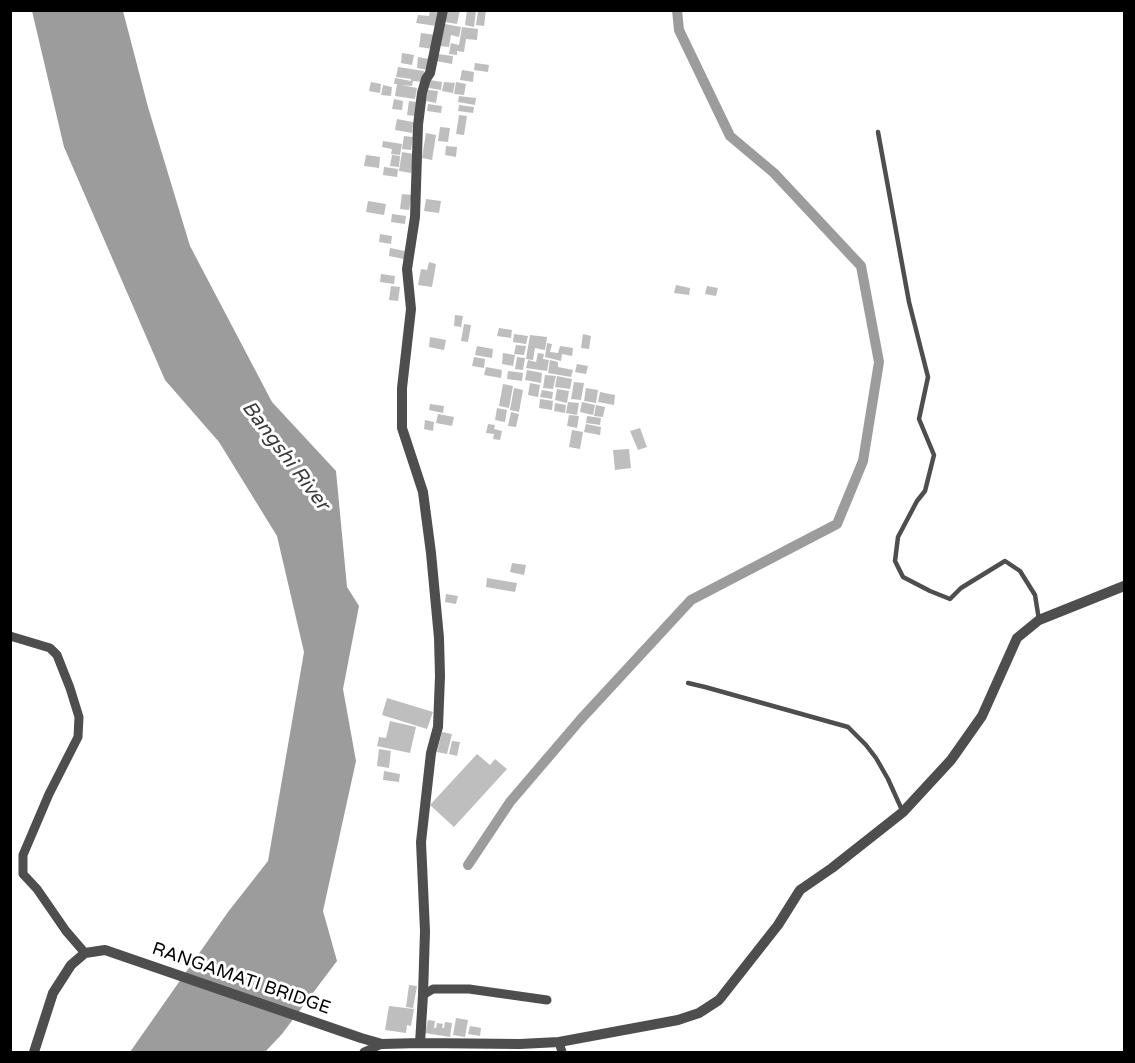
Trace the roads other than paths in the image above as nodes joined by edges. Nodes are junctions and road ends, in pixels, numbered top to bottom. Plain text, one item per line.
1 (443, 10) edge
2 (878, 132) dead end
3 (1125, 586) edge
4 (1039, 620) junction
5 (10, 636) edge
6 (688, 684) dead end
7 (903, 812) junction
8 (85, 953) junction
9 (423, 995) junction
10 (547, 1000) dead end
11 (420, 1043) junction
12 (382, 1044) junction
13 (560, 1047) edge
14 (34, 1053) edge
15 (364, 1053) edge

1 - 9 street
2 - 4 lane
3 - 4 street, RANGAMATI BRIDGE
4 - 7 street, RANGAMATI BRIDGE
5 - 8 street
6 - 7 lane
7 - 13 street, RANGAMATI BRIDGE
8 - 12 street, RANGAMATI BRIDGE
8 - 14 street
9 - 10 street
9 - 11 street
11 - 12 street, RANGAMATI BRIDGE
11 - 13 street, RANGAMATI BRIDGE
12 - 15 street

